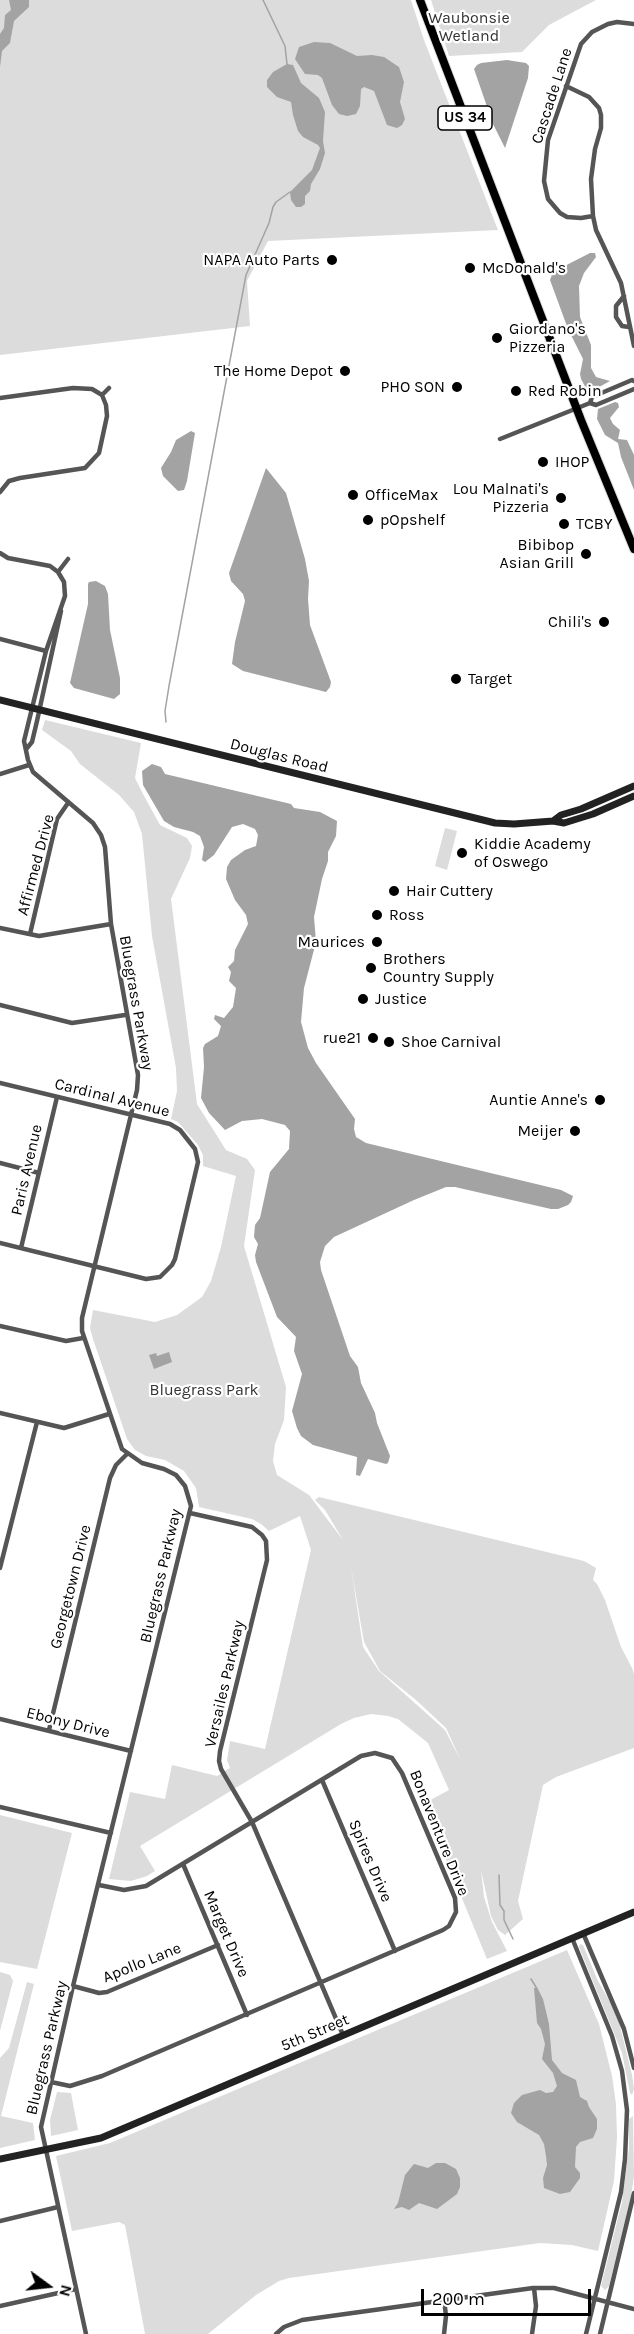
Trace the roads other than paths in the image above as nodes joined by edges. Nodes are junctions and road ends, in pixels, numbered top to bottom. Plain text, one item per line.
1 (421, 3) edge
2 (634, 24) edge
3 (566, 86) junction
4 (593, 216) junction
5 (624, 296) junction
6 (629, 327) junction
7 (634, 346) edge
8 (634, 381) edge
9 (109, 388) dead end
10 (634, 389) edge
11 (102, 395) junction
12 (0, 398) edge
13 (590, 403) junction
14 (577, 409) junction
15 (500, 439) dead end
16 (3, 484) edge
17 (0, 492) edge
18 (634, 549) edge
19 (0, 552) edge
20 (68, 559) dead end
21 (58, 572) junction
22 (61, 609) junction
23 (0, 639) edge
24 (46, 651) junction
25 (0, 700) edge
26 (35, 709) junction
27 (29, 765) junction
28 (0, 774) edge
29 (634, 786) edge
30 (634, 796) edge
31 (68, 803) junction
32 (553, 821) junction
33 (111, 924) junction
34 (0, 928) edge
35 (30, 934) junction
36 (0, 1005) edge
37 (125, 1015) junction
38 (0, 1083) edge
39 (57, 1097) junction
40 (131, 1115) junction
41 (0, 1163) edge
42 (39, 1173) junction
43 (0, 1243) edge
44 (21, 1248) junction
45 (95, 1266) junction
46 (0, 1326) edge
47 (83, 1338) junction
48 (0, 1413) edge
49 (109, 1414) junction
50 (36, 1422) junction
51 (126, 1454) junction
52 (190, 1513) junction
53 (3, 1545) edge
54 (0, 1568) edge
55 (0, 1719) edge
56 (49, 1730) junction
57 (130, 1751) junction
58 (322, 1780) junction
59 (0, 1806) edge
60 (252, 1822) junction
61 (111, 1833) junction
62 (183, 1864) junction
63 (99, 1885) junction
64 (634, 1912) edge
65 (583, 1933) junction
66 (572, 1938) junction
67 (218, 1945) junction
68 (395, 1951) junction
69 (321, 1982) junction
70 (73, 1986) junction
71 (247, 2015) junction
72 (343, 2035) junction
73 (634, 2068) edge
74 (51, 2082) junction
75 (626, 2101) junction
76 (634, 2101) edge
77 (634, 2109) edge
78 (627, 2110) junction
79 (45, 2149) junction
80 (0, 2159) edge
81 (634, 2193) edge
82 (57, 2207) junction
83 (0, 2221) edge
84 (534, 2288) junction
85 (76, 2289) junction
86 (595, 2299) junction
87 (444, 2300) junction
88 (608, 2302) junction
89 (0, 2306) edge
90 (634, 2309) edge
91 (86, 2334) edge
92 (276, 2334) edge
93 (444, 2334) edge
94 (532, 2334) edge
95 (586, 2334) edge
96 (600, 2334) edge

1 - 14 main road, US 34
2 - 3 street, Cascade Lane
3 - 4 street
3 - 4 street, Cascade Lane
4 - 5 street
5 - 6 street
5 - 6 street
6 - 7 street
8 - 13 street
9 - 11 street
10 - 13 street
11 - 12 street
11 - 16 street
13 - 14 street
14 - 15 street
14 - 18 main road, US 34
16 - 17 street
19 - 21 street
20 - 21 street
21 - 22 street
22 - 24 street
22 - 26 street
23 - 24 street
24 - 26 street
25 - 26 street, Douglas Road
26 - 27 street
26 - 32 street, Douglas Road
27 - 28 street
27 - 31 street, Bluegrass Parkway
29 - 32 street, Douglas Road
30 - 32 street, Douglas Road
31 - 33 street, Bluegrass Parkway
31 - 35 street, Affirmed Drive
33 - 35 street
33 - 37 street, Bluegrass Parkway
34 - 35 street
36 - 37 street
37 - 40 street, Bluegrass Parkway
38 - 39 street, Cardinal Avenue
39 - 40 street, Cardinal Avenue
39 - 42 street, Paris Avenue
40 - 45 street, Bluegrass Parkway
40 - 45 street, Cardinal Avenue
41 - 42 street
42 - 44 street, Paris Avenue
43 - 44 street, Cardinal Avenue
44 - 45 street, Cardinal Avenue
45 - 47 street, Bluegrass Parkway
46 - 47 street
47 - 49 street, Bluegrass Parkway
48 - 50 street
49 - 50 street
49 - 51 street, Bluegrass Parkway
50 - 53 street
51 - 52 street, Bluegrass Parkway
51 - 56 street, Georgetown Drive
52 - 57 street, Bluegrass Parkway
52 - 60 street, Versailes Parkway
53 - 54 street
55 - 56 street, Ebony Drive
56 - 57 street, Ebony Drive
57 - 61 street, Bluegrass Parkway
58 - 60 street, Bonaventure Drive
58 - 68 street, Spires Drive
58 - 68 street, Bonaventure Drive
59 - 61 street
60 - 62 street, Bonaventure Drive
60 - 69 street, Versailes Parkway
61 - 63 street, Bluegrass Parkway
62 - 63 street, Bonaventure Drive
62 - 67 street, Marget Drive
63 - 70 street, Bluegrass Parkway
64 - 65 street, 5th Street
65 - 66 street, 5th Street
65 - 73 street
66 - 72 street, 5th Street
66 - 75 street
67 - 70 street, Apollo Lane
67 - 71 street, Marget Drive
68 - 69 street, Bonaventure Drive
69 - 71 street, Bonaventure Drive
69 - 72 street, Versailes Parkway
70 - 74 street, Bluegrass Parkway
71 - 74 street, Bonaventure Drive
72 - 79 street, 5th Street
74 - 79 street, Bluegrass Parkway
75 - 76 street
75 - 78 street
77 - 78 street
78 - 86 street
79 - 80 street, 5th Street
79 - 82 street, Bluegrass Parkway
81 - 88 street
82 - 83 street
82 - 85 street, Bluegrass Parkway
84 - 86 street
84 - 87 street
84 - 94 street
85 - 89 street
85 - 91 street, Bluegrass Parkway
86 - 88 street
86 - 95 street
87 - 92 street
87 - 93 street
88 - 90 street
88 - 96 street

